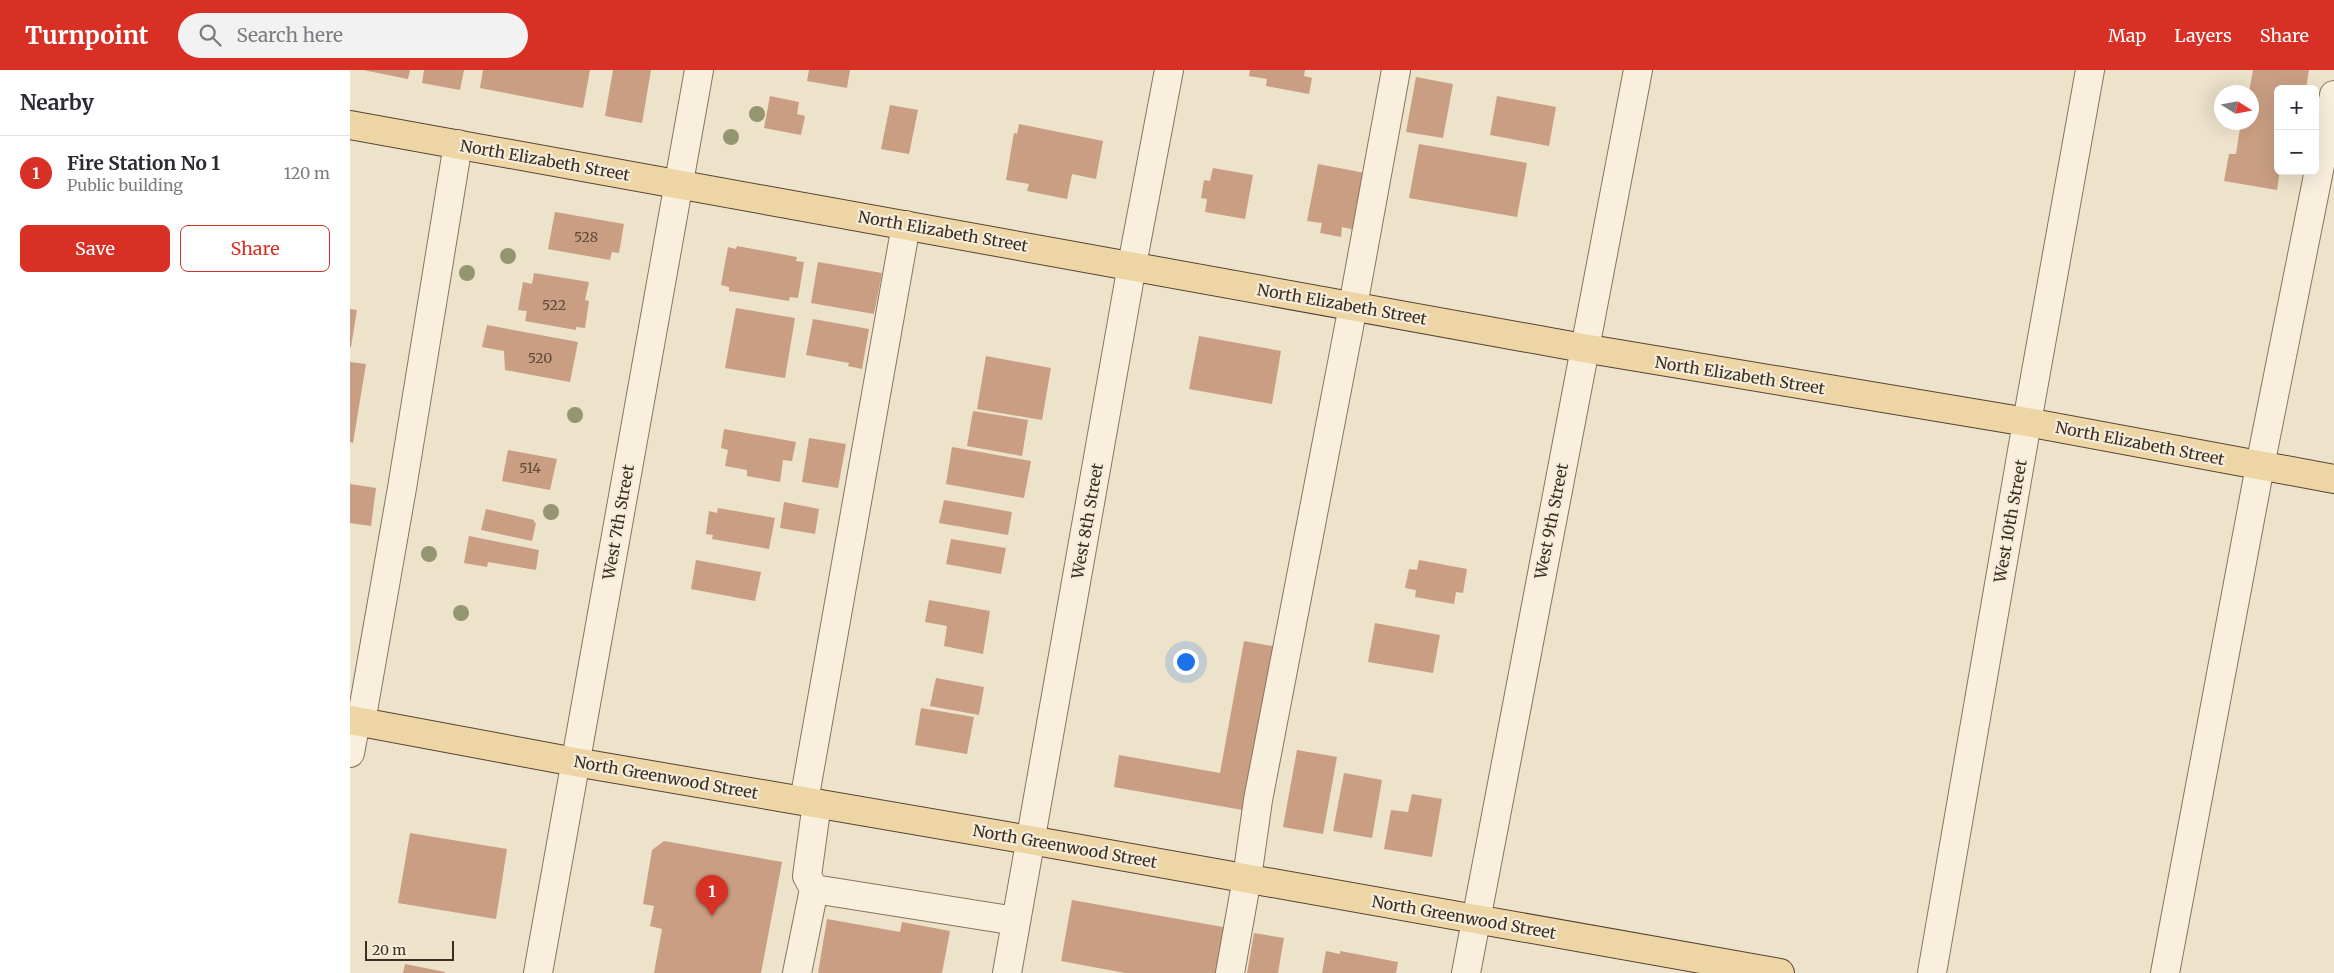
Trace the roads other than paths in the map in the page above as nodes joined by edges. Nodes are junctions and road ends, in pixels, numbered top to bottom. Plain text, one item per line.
1 (698, 70) edge
2 (1169, 70) edge
3 (1396, 70) edge
4 (1638, 70) edge
5 (2090, 70) edge
6 (2334, 95) edge
7 (350, 125) edge
8 (458, 144) junction
9 (679, 183) junction
10 (906, 225) junction
11 (1132, 265) junction
12 (1354, 306) junction
13 (1583, 348) junction
14 (2027, 422) junction
15 (2260, 466) junction
16 (2334, 479) edge
17 (355, 721) edge
18 (350, 753) edge
19 (575, 762) junction
20 (810, 802) junction
21 (1030, 840) junction
22 (1247, 878) junction
23 (814, 889) junction
24 (1476, 919) junction
25 (1016, 921) junction
26 (1698, 966) edge
27 (538, 973) edge
28 (796, 973) edge
29 (1007, 973) edge
30 (1230, 973) edge
31 (1466, 973) edge
32 (1780, 973) edge
33 (1932, 973) edge
34 (2166, 973) edge

1 - 9 street, West 7th Street
2 - 11 street, West 8th Street
3 - 12 street
4 - 13 street, West 9th Street
5 - 14 street, West 10th Street
6 - 15 street
7 - 8 main road, North Elizabeth Street
8 - 9 main road, North Elizabeth Street
8 - 17 street
9 - 10 main road, North Elizabeth Street
9 - 19 street, West 7th Street
10 - 11 main road, North Elizabeth Street
10 - 20 street
11 - 12 main road, North Elizabeth Street
11 - 21 street, West 8th Street
12 - 13 main road, North Elizabeth Street
12 - 22 street
13 - 14 main road, North Elizabeth Street
13 - 24 street, West 9th Street
14 - 15 main road, North Elizabeth Street
14 - 33 street, West 10th Street
15 - 16 main road, North Elizabeth Street
15 - 34 street
17 - 18 street
17 - 19 main road, North Greenwood Street
19 - 20 main road, North Greenwood Street
19 - 27 street, West 7th Street
20 - 21 main road, North Greenwood Street
20 - 23 street
21 - 22 main road, North Greenwood Street
21 - 25 street, West 8th Street
22 - 24 main road, North Greenwood Street
22 - 30 street
23 - 25 street
23 - 28 street
24 - 26 main road, North Greenwood Street
24 - 31 street, West 9th Street
25 - 29 street, West 8th Street
26 - 32 main road, North Greenwood Street

